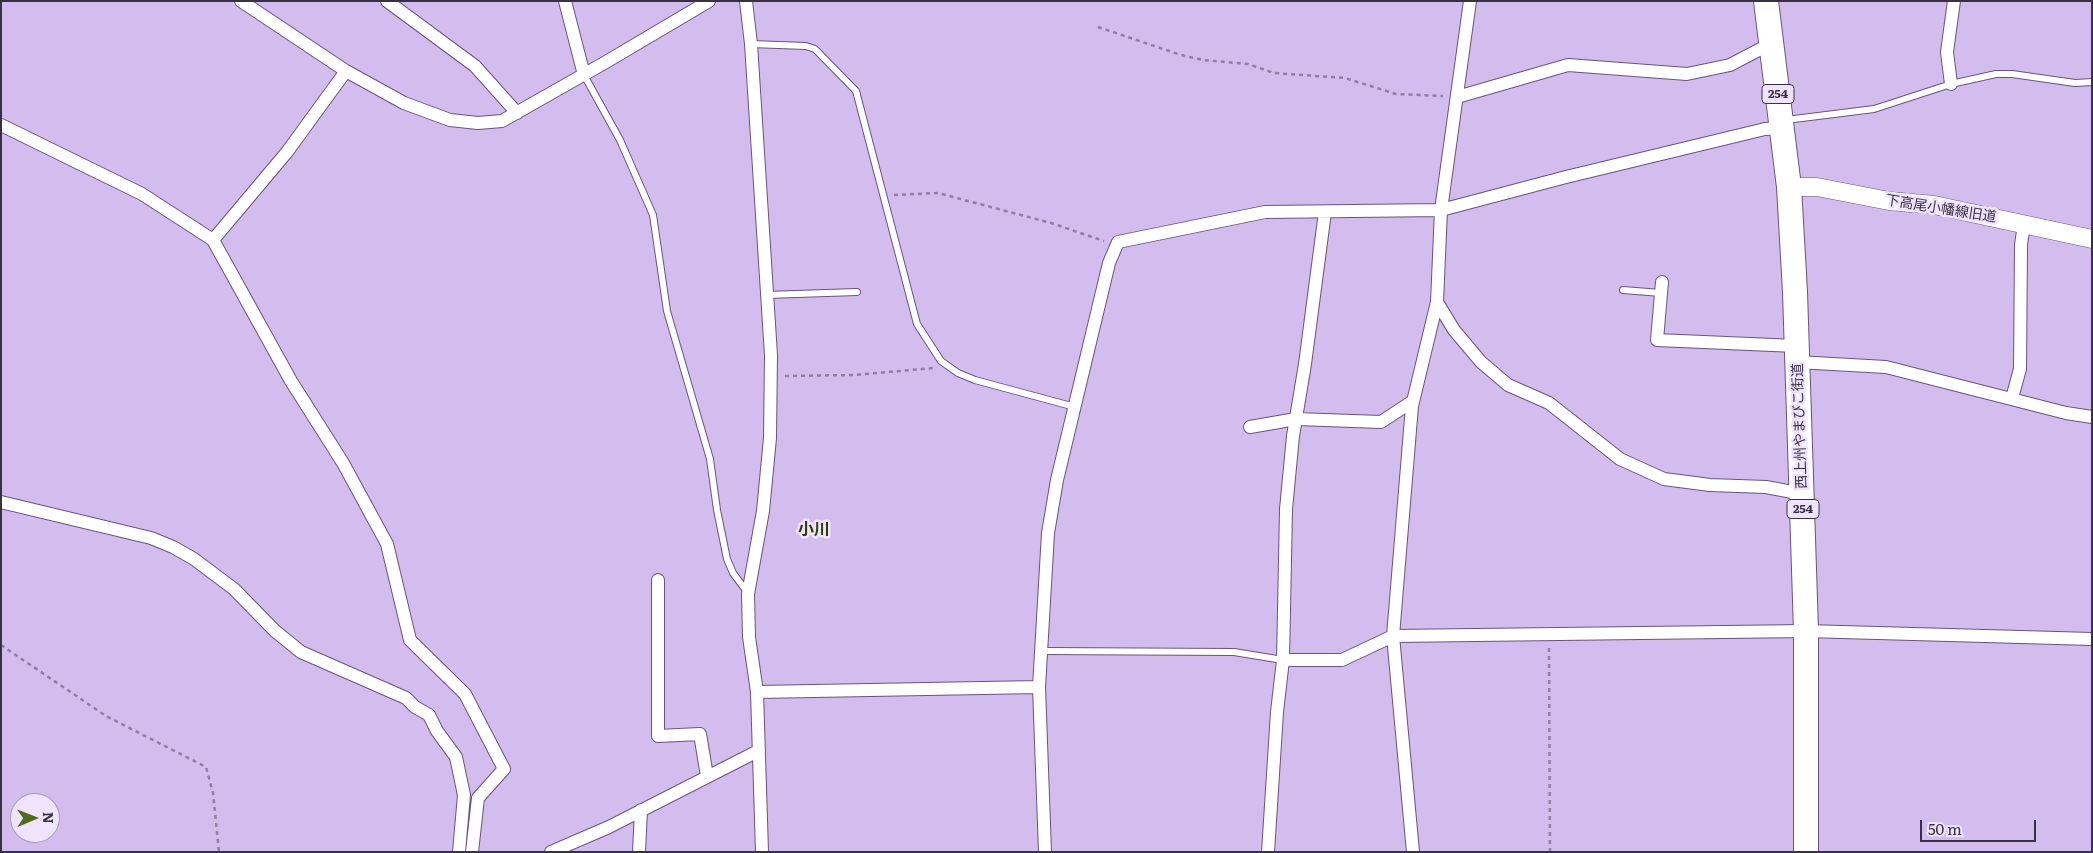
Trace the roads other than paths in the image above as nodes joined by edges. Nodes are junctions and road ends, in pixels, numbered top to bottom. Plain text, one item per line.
1 (241, 1) edge
2 (387, 1) edge
3 (565, 1) edge
4 (709, 1) edge
5 (746, 1) edge
6 (1470, 1) edge
7 (1766, 1) edge
8 (1954, 1) edge
9 (1772, 43) junction
10 (752, 44) junction
11 (346, 71) junction
12 (584, 75) junction
13 (2092, 82) edge
14 (1951, 84) junction
15 (1457, 97) junction
16 (517, 113) junction
17 (1782, 124) junction
18 (1, 125) edge
19 (1789, 187) junction
20 (1441, 210) junction
21 (1325, 212) junction
22 (2024, 224) junction
23 (2092, 238) edge
24 (213, 240) junction
25 (1662, 287) joint
26 (1623, 290) dead end
27 (856, 292) dead end
28 (766, 295) junction
29 (1437, 302) junction
30 (1797, 354) junction
31 (2012, 398) junction
32 (1413, 401) junction
33 (1075, 407) junction
34 (2092, 417) edge
35 (1296, 419) junction
36 (1250, 427) dead end
37 (1803, 494) junction
38 (1, 502) edge
39 (658, 580) dead end
40 (748, 594) junction
41 (1806, 631) junction
42 (1393, 636) junction
43 (2092, 639) edge
44 (1042, 651) junction
45 (1283, 660) junction
46 (1038, 687) junction
47 (757, 692) junction
48 (758, 751) junction
49 (707, 776) junction
50 (640, 810) junction
51 (459, 852) edge
52 (472, 852) edge
53 (551, 852) edge
54 (639, 852) edge
55 (762, 852) edge
56 (1045, 852) edge
57 (1268, 852) edge
58 (1413, 852) edge
59 (1806, 852) edge

1 - 11 street
2 - 16 street
3 - 12 street
4 - 12 street
5 - 10 street
6 - 15 street
7 - 9 highway, 西上州やまびこ街道 / 254
8 - 14 street
9 - 15 street
9 - 17 highway, 西上州やまびこ街道 / 254
10 - 28 street
10 - 33 lane
11 - 16 street
11 - 24 street
12 - 16 street
12 - 40 lane
13 - 14 lane
14 - 17 lane
15 - 20 street
17 - 19 highway, 西上州やまびこ街道 / 254
17 - 20 street
18 - 24 street
19 - 22 street, 下高尾小幡線旧道
19 - 30 highway, 西上州やまびこ街道 / 254
20 - 21 street
20 - 29 street
21 - 33 street
21 - 35 street
22 - 23 street, 下高尾小幡線旧道
22 - 31 street
24 - 52 street
25 - 26 lane
25 - 30 street
27 - 28 lane
28 - 40 street
29 - 32 street
29 - 37 street
30 - 31 street
30 - 37 highway, 西上州やまびこ街道 / 254
31 - 34 street
32 - 35 street
32 - 42 street
33 - 44 street
35 - 36 street
35 - 45 street
37 - 41 highway, 西上州やまびこ街道 / 254
38 - 51 street
39 - 49 street
40 - 47 street
41 - 42 street
41 - 43 street
41 - 59 highway, 西上州やまびこ街道 / 254
42 - 45 street
42 - 58 street
44 - 45 lane
44 - 46 street
45 - 57 street
46 - 47 street
46 - 56 street
47 - 48 street
48 - 49 street
48 - 55 street
49 - 50 street
50 - 53 street
50 - 54 street

